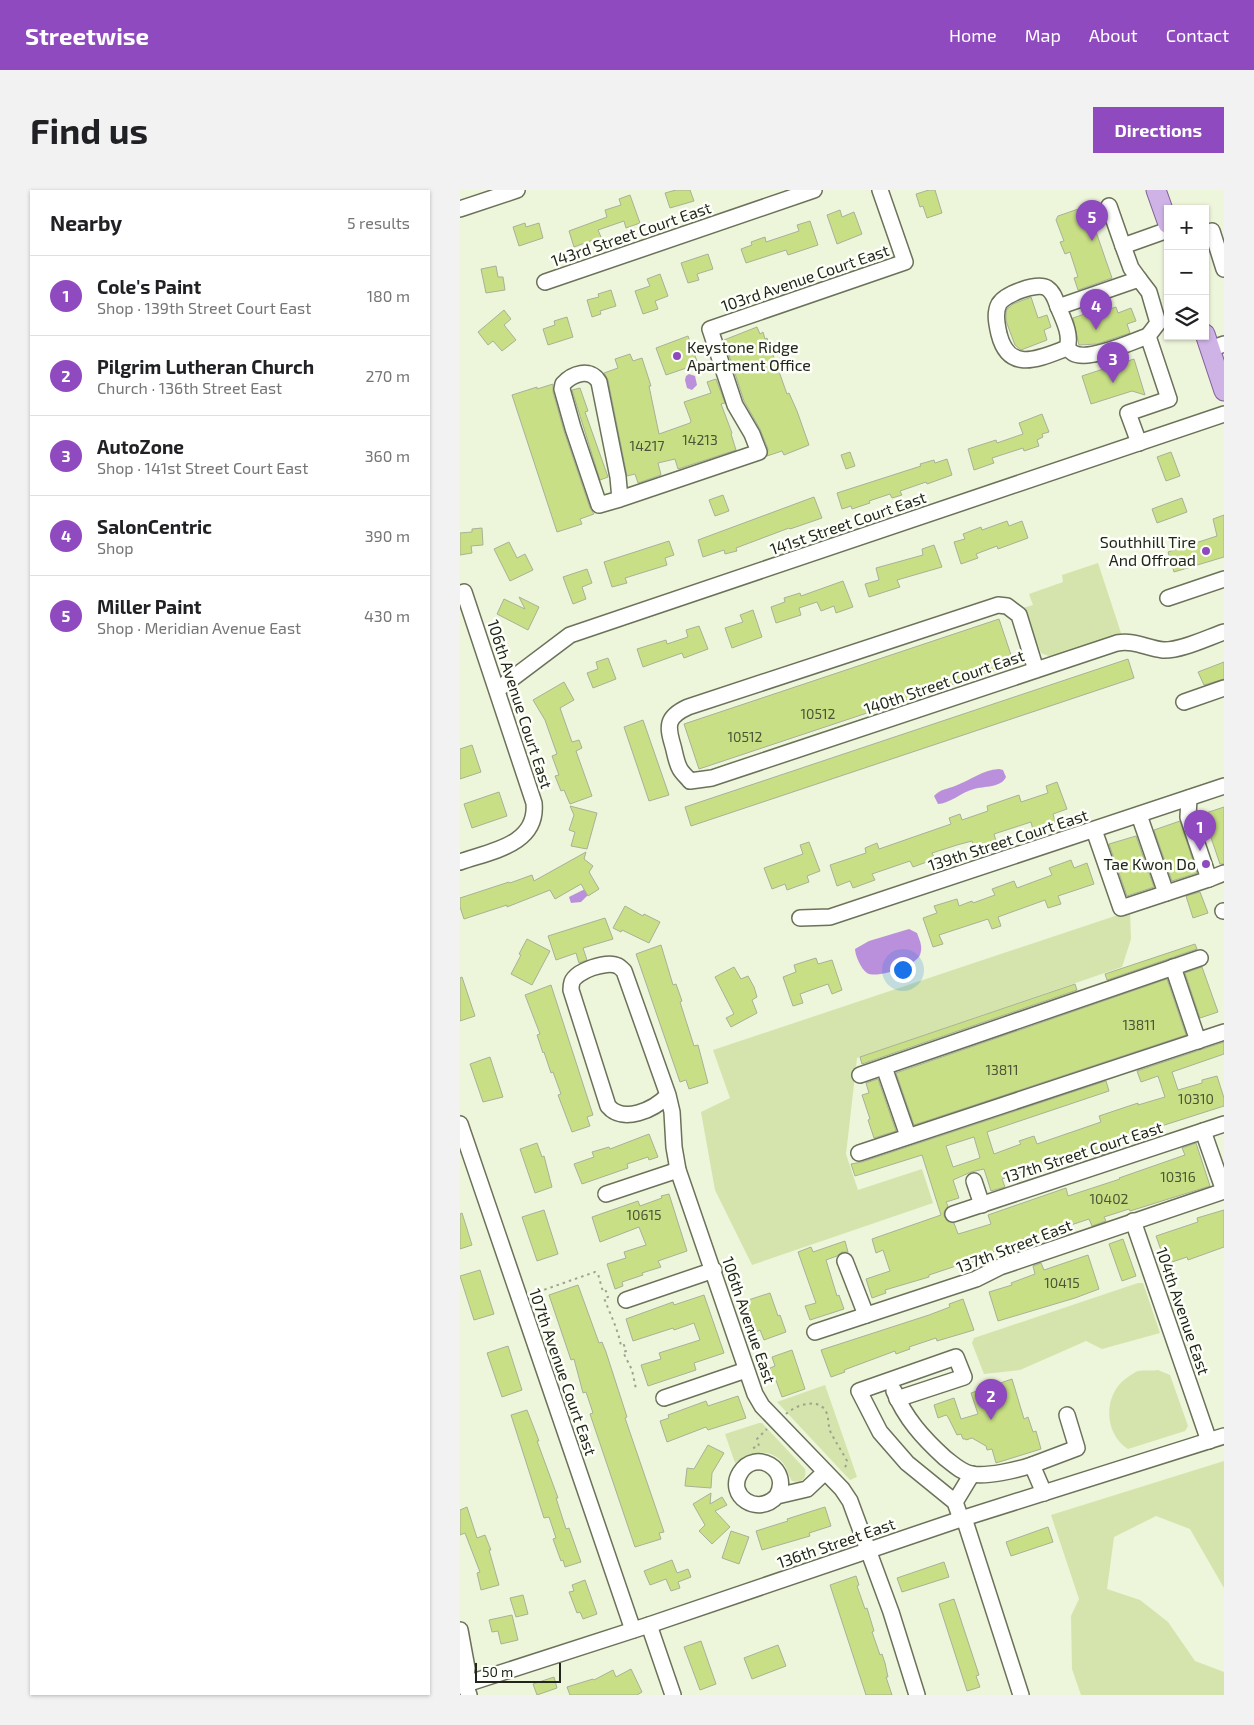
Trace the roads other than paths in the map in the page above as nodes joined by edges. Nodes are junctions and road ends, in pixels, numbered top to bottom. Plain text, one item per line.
1 (516, 190) edge
2 (814, 190) edge
3 (880, 190) edge
4 (1156, 190) edge
5 (1109, 206) dead end
6 (460, 209) edge
7 (1164, 213) edge
8 (1214, 230) edge
9 (1164, 231) edge
10 (1123, 246) junction
11 (1223, 262) edge
12 (1139, 279) junction
13 (545, 282) dead end
14 (1058, 307) junction
15 (1163, 321) edge
16 (1148, 336) junction
17 (1213, 342) edge
18 (1067, 348) junction
19 (1224, 391) edge
20 (1224, 414) edge
21 (1139, 443) junction
22 (620, 499) junction
23 (1224, 579) edge
24 (464, 592) dead end
25 (1168, 598) dead end
26 (1224, 632) edge
27 (1036, 670) junction
28 (1224, 688) edge
29 (497, 690) junction
30 (1184, 702) dead end
31 (1224, 786) edge
32 (1189, 798) junction
33 (1138, 815) junction
34 (1094, 830) junction
35 (460, 862) edge
36 (1224, 873) edge
37 (1209, 878) junction
38 (1166, 893) junction
39 (800, 918) dead end
40 (1200, 958) dead end
41 (1173, 967) junction
42 (1224, 1032) edge
43 (1198, 1041) junction
44 (884, 1067) junction
45 (860, 1075) dead end
46 (668, 1095) junction
47 (460, 1124) edge
48 (1224, 1124) edge
49 (1204, 1131) junction
50 (908, 1136) junction
51 (859, 1153) dead end
52 (678, 1170) junction
53 (974, 1181) dead end
54 (1224, 1191) edge
55 (606, 1194) dead end
56 (982, 1205) junction
57 (953, 1214) dead end
58 (1132, 1221) junction
59 (845, 1262) dead end
60 (714, 1270) junction
61 (626, 1300) dead end
62 (866, 1315) junction
63 (815, 1332) dead end
64 (746, 1370) junction
65 (890, 1380) junction
66 (664, 1398) dead end
67 (898, 1399) junction
68 (1067, 1415) dead end
69 (1224, 1436) edge
70 (1209, 1441) junction
71 (1032, 1465) junction
72 (825, 1472) junction
73 (972, 1474) junction
74 (1044, 1493) junction
75 (777, 1496) dead end
76 (955, 1502) junction
77 (962, 1519) junction
78 (868, 1551) junction
79 (650, 1625) junction
80 (460, 1630) edge
81 (633, 1630) junction
82 (465, 1688) edge
83 (673, 1695) edge
84 (917, 1695) edge
85 (1021, 1695) edge

1 - 6 street
2 - 13 street, 143rd Street Court East
3 - 22 street, 103rd Avenue Court East
4 - 7 main road
5 - 10 street
8 - 11 street
9 - 10 street
10 - 12 street
12 - 14 street
12 - 15 street
14 - 18 street
14 - 18 street
15 - 16 street
16 - 18 street
16 - 21 street
17 - 19 main road
20 - 21 street, 141st Street Court East
21 - 29 street, 141st Street Court East
22 - 22 street, 103rd Avenue Court East
23 - 25 street
24 - 29 street, 106th Avenue Court East
26 - 27 street, 140th Street Court East
27 - 27 street, 140th Street Court East
28 - 30 street
29 - 35 street, 106th Avenue Court East
31 - 32 street, 139th Street Court East
32 - 33 street, 139th Street Court East
32 - 37 street
33 - 34 street, 139th Street Court East
33 - 38 street
34 - 38 street
34 - 39 street, 139th Street Court East
36 - 37 street
37 - 38 street
40 - 41 street
41 - 43 street
41 - 44 street
42 - 43 street
43 - 50 street
44 - 45 street
44 - 50 street
46 - 46 street, 106th Avenue East
46 - 52 street, 106th Avenue East
47 - 81 street, 107th Avenue Court East
48 - 49 street, 137th Street Court East
49 - 54 street
49 - 56 street, 137th Street Court East
50 - 51 street
52 - 55 street
52 - 60 street, 106th Avenue East
53 - 56 street
54 - 58 street, 137th Street East
56 - 57 street, 137th Street Court East
58 - 62 street, 137th Street East
58 - 70 street, 104th Avenue East
59 - 62 street
60 - 61 street
60 - 64 street, 106th Avenue East
62 - 63 street, 137th Street East
64 - 66 street
64 - 72 street, 106th Avenue East
65 - 67 street
65 - 67 street
65 - 76 street
67 - 73 street
68 - 71 street
69 - 70 street, 136th Street East
70 - 74 street, 136th Street East
71 - 73 street
71 - 74 street
72 - 75 street
72 - 78 street, 106th Avenue East
73 - 76 street
74 - 77 street, 136th Street East
76 - 77 street
77 - 78 street, 136th Street East
77 - 85 street
78 - 79 street, 136th Street East
78 - 84 street, 106th Avenue East
79 - 81 street, 136th Street East
79 - 83 street
80 - 82 street
81 - 82 street, 136th Street East

